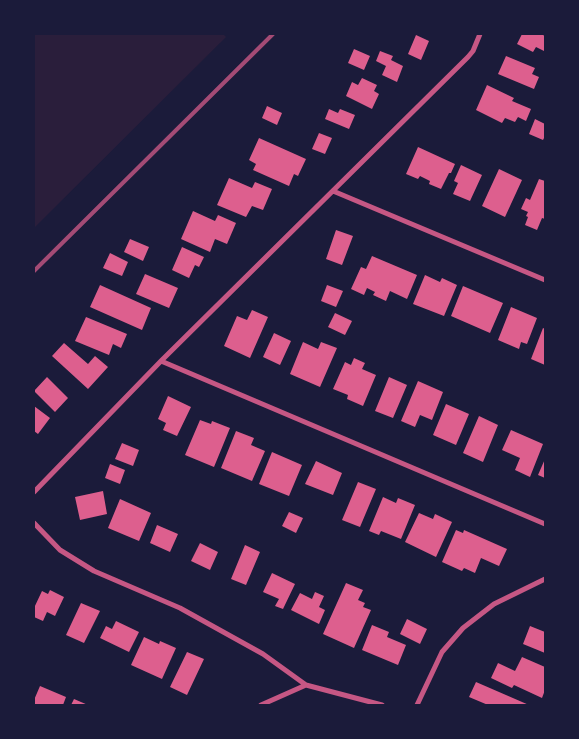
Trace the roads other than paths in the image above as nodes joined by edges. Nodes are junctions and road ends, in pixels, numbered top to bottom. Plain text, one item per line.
1 (480, 34) edge
2 (333, 191) junction
3 (545, 280) edge
4 (161, 361) junction
5 (34, 492) edge
6 (34, 523) edge
7 (545, 524) edge
8 (545, 579) edge
9 (306, 685) junction
10 (261, 705) edge
11 (382, 705) edge
12 (417, 705) edge

1 - 2 street
2 - 3 street
2 - 4 street
4 - 5 street
4 - 7 street
6 - 9 street
8 - 12 street
9 - 10 street
9 - 11 street

